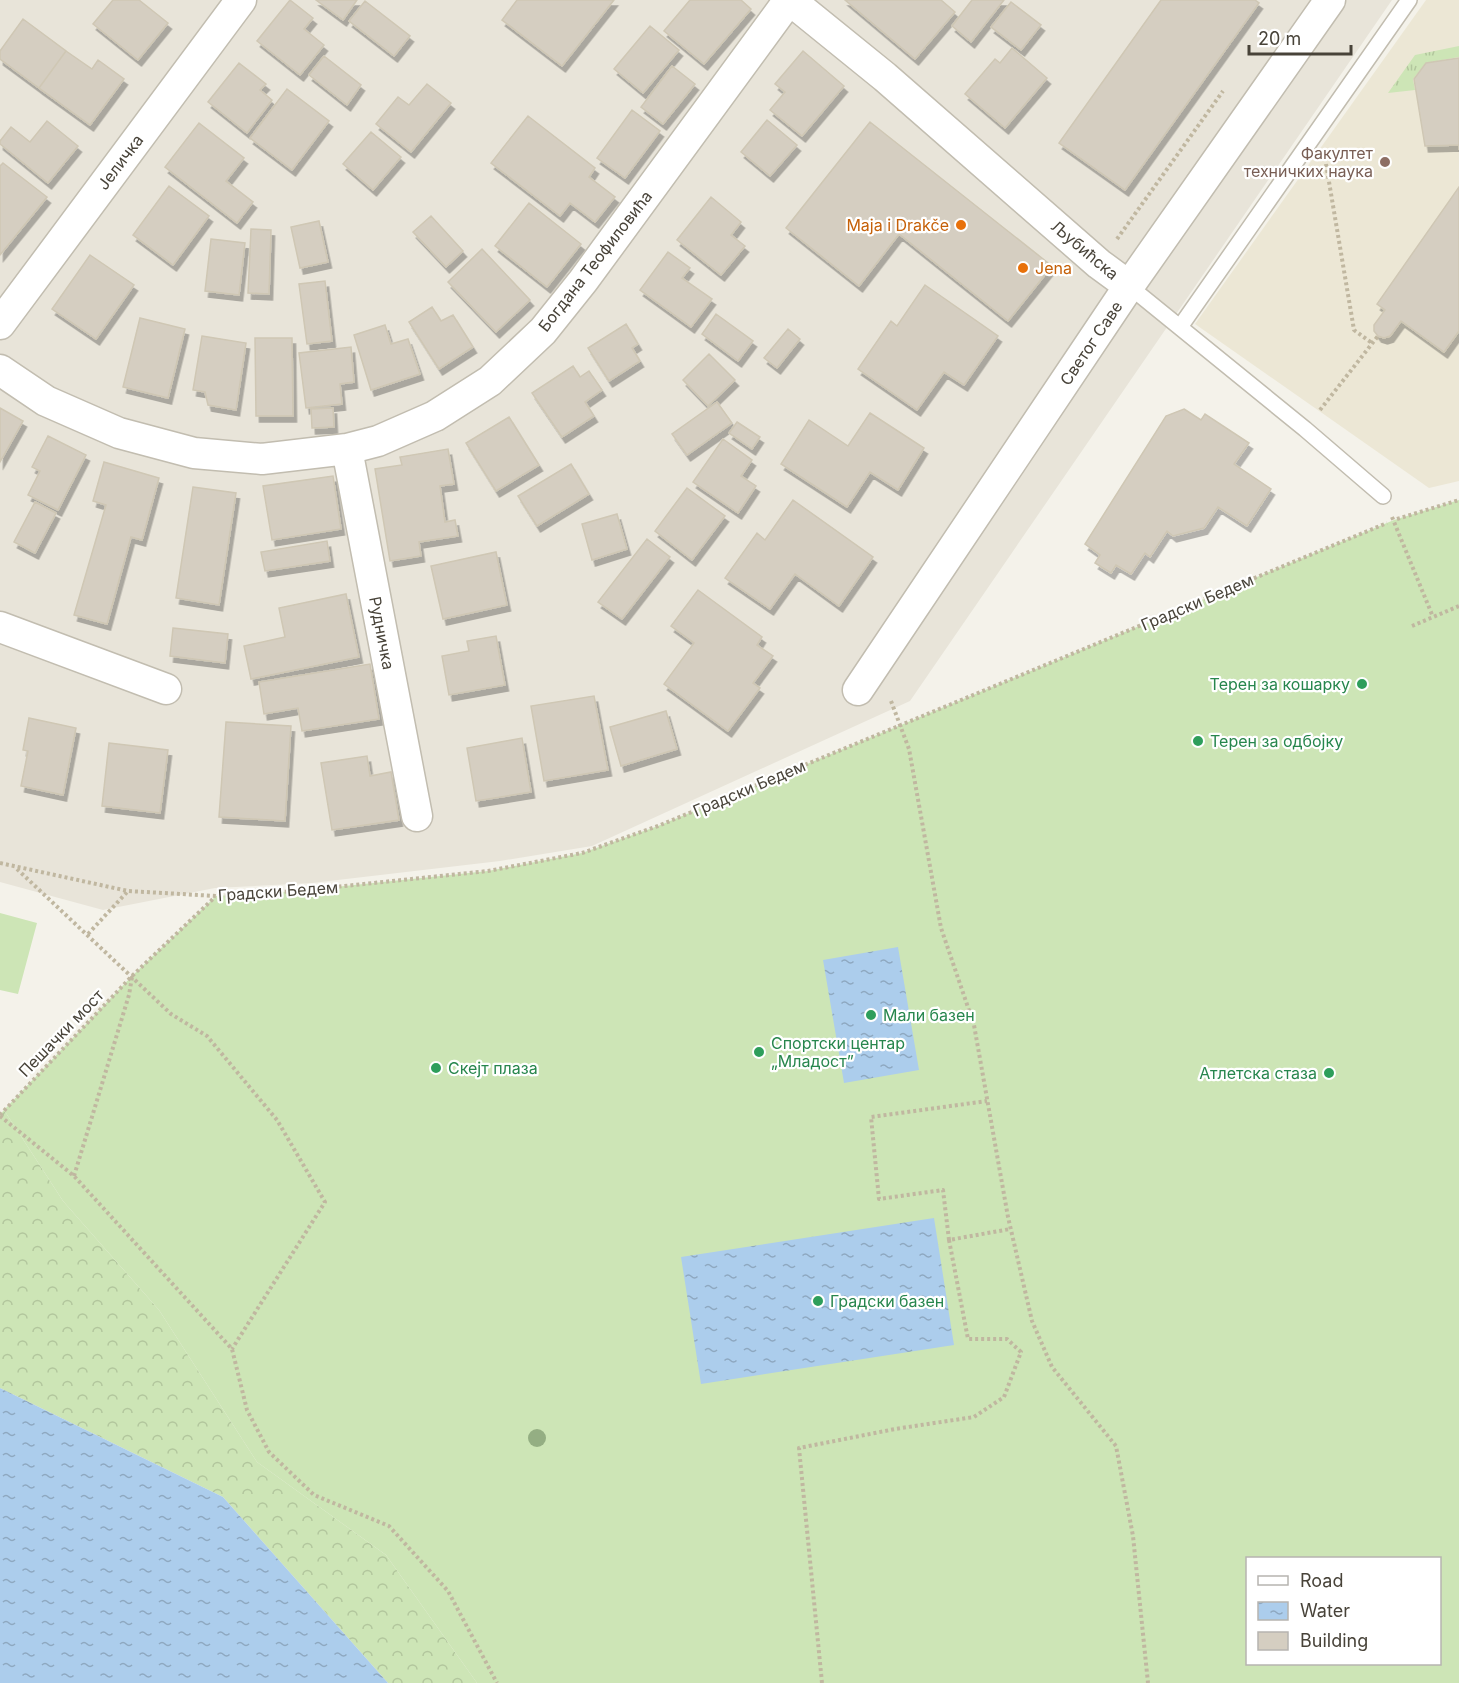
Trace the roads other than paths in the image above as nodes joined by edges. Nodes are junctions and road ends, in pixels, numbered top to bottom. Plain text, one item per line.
1 (241, 0) edge
2 (790, 0) edge
3 (1330, 0) edge
4 (1409, 0) edge
5 (1129, 286) junction
6 (0, 324) edge
7 (1180, 327) junction
8 (0, 370) edge
9 (347, 449) junction
10 (1383, 496) dead end
11 (0, 627) edge
12 (166, 689) dead end
13 (858, 690) dead end
14 (417, 816) dead end

1 - 6 street, Јеличка
2 - 5 street, Љубићска
2 - 9 street, Богдана Теофиловића
3 - 5 street, Светог Саве
4 - 7 lane
5 - 7 lane, Љубићска
5 - 13 street, Светог Саве
7 - 10 lane, Љубићска
8 - 9 street, Богдана Теофиловића
9 - 14 street, Рудничка
11 - 12 street

